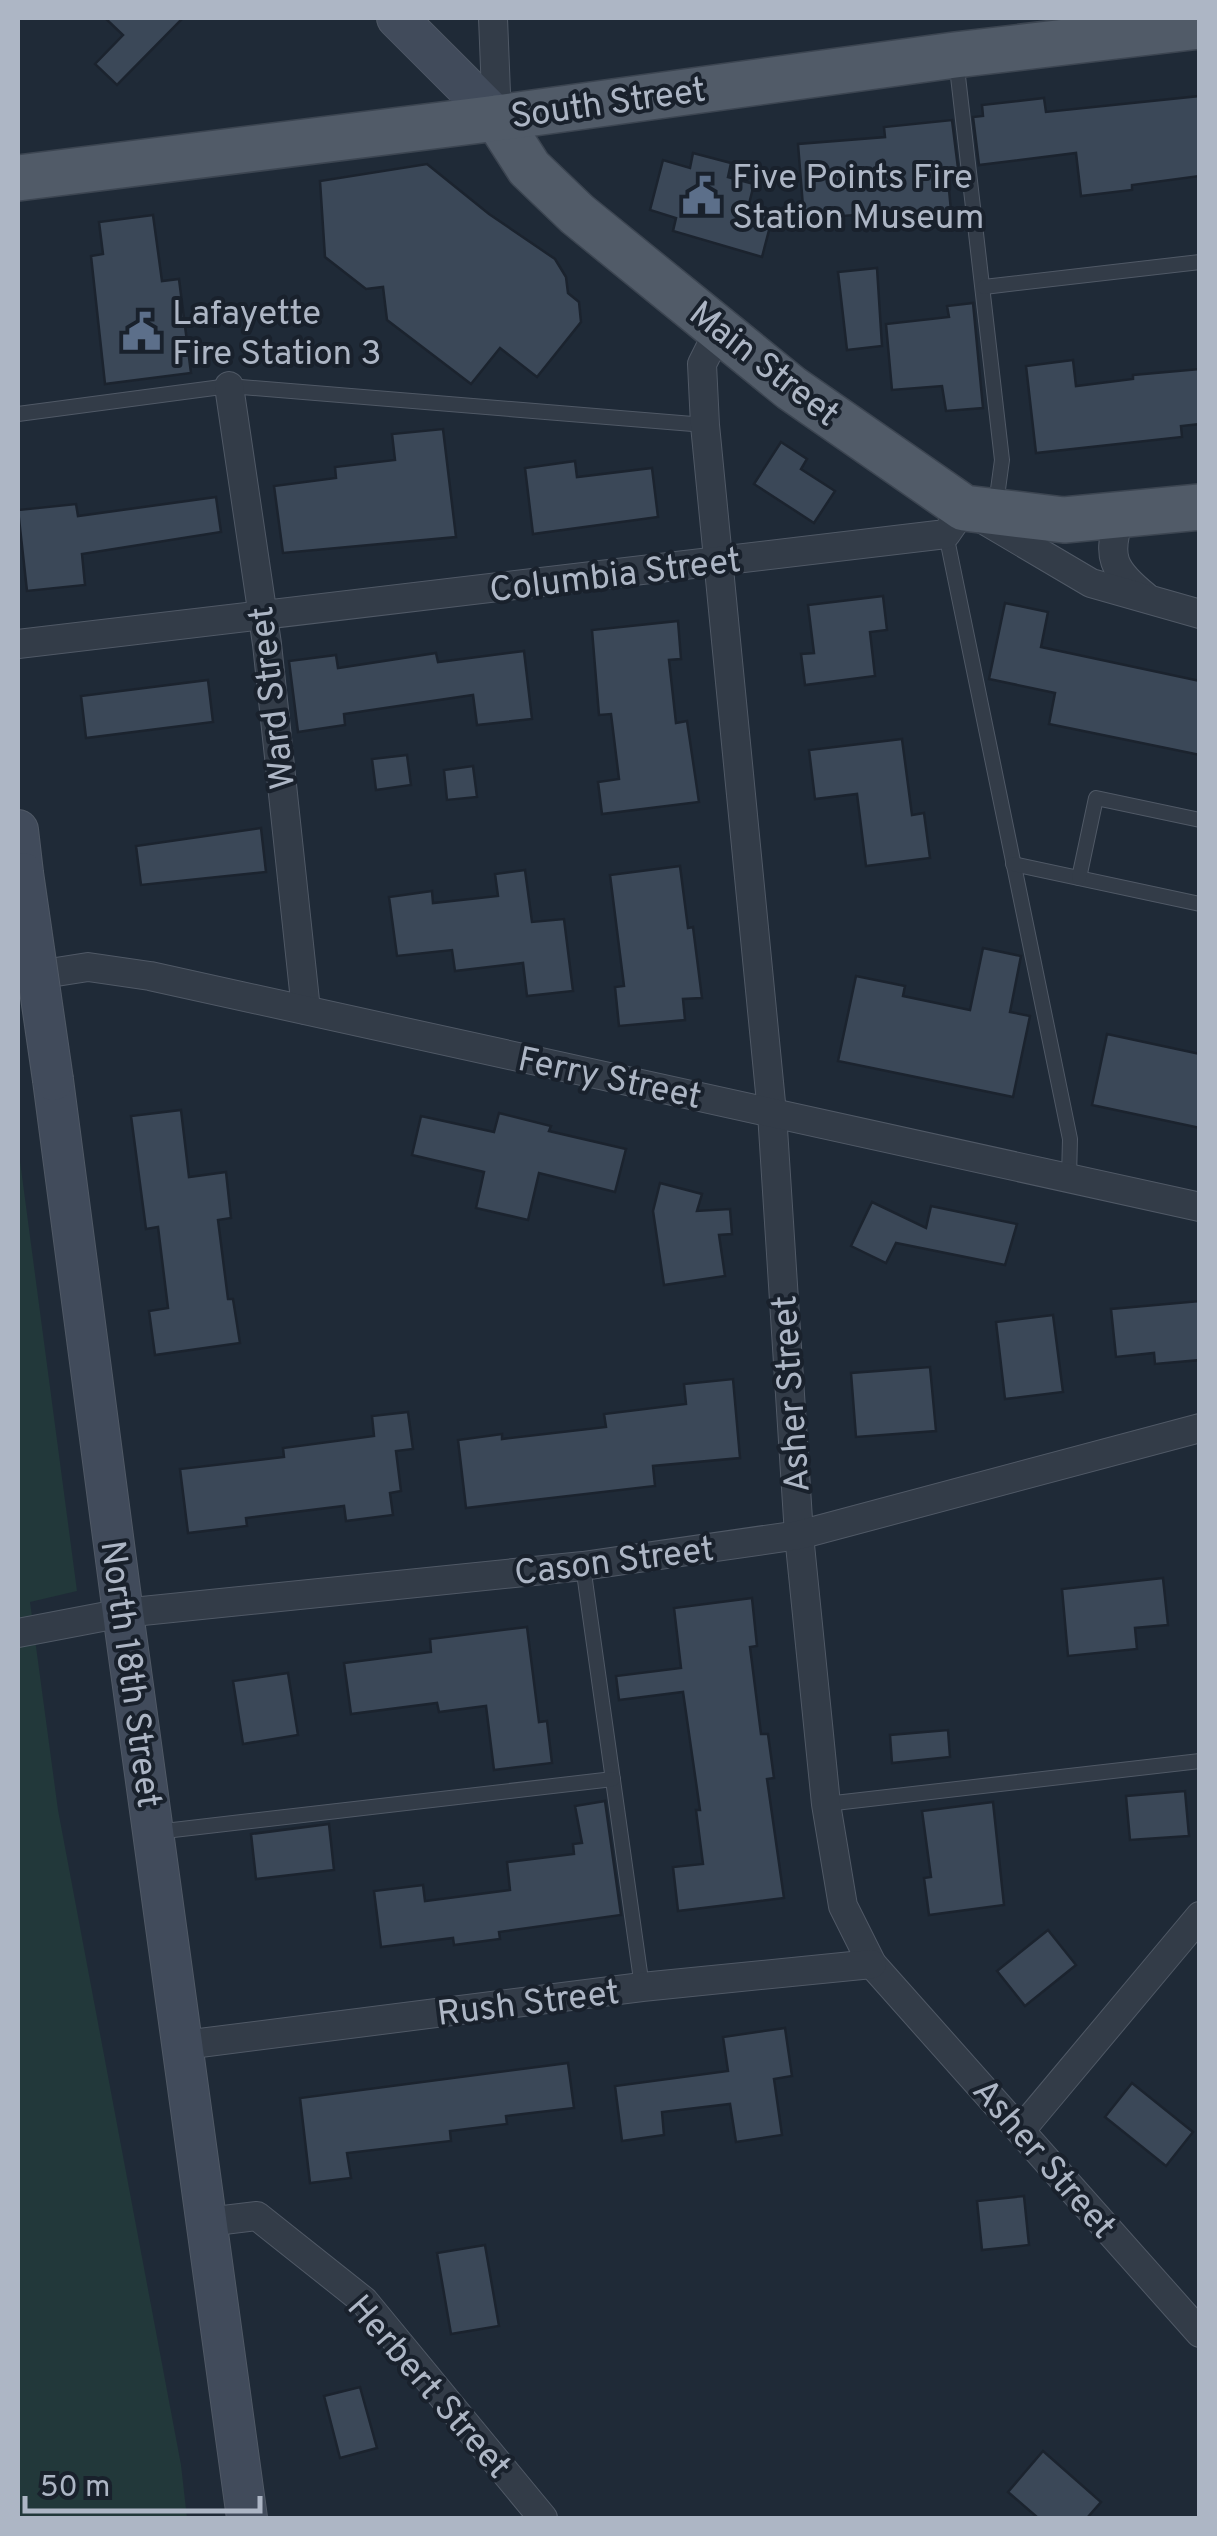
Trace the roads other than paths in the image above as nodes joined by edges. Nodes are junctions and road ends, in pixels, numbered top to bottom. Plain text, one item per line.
1 (397, 18) edge
2 (493, 18) edge
3 (1200, 26) edge
4 (1097, 28) edge
5 (956, 54) junction
6 (497, 118) junction
7 (18, 178) edge
8 (1200, 262) edge
9 (984, 286) junction
10 (720, 328) junction
11 (228, 386) junction
12 (18, 414) edge
13 (705, 426) junction
14 (1200, 507) edge
15 (1120, 517) junction
16 (968, 518) junction
17 (718, 561) junction
18 (1145, 596) junction
19 (1200, 614) edge
20 (262, 618) junction
21 (18, 644) edge
22 (1200, 820) edge
23 (18, 830) edge
24 (1013, 864) junction
25 (1079, 878) junction
26 (1200, 904) edge
27 (18, 978) edge
28 (306, 1010) junction
29 (772, 1112) junction
30 (1068, 1176) junction
31 (1200, 1208) edge
32 (1200, 1428) edge
33 (799, 1536) junction
34 (583, 1566) junction
35 (122, 1613) junction
36 (18, 1633) edge
37 (1200, 1762) edge
38 (612, 1778) junction
39 (826, 1804) junction
40 (154, 1832) junction
41 (1200, 1916) edge
42 (872, 1964) junction
43 (642, 1987) junction
44 (184, 2044) junction
45 (1020, 2130) junction
46 (207, 2222) junction
47 (1200, 2333) edge
48 (248, 2518) edge
49 (543, 2518) edge

1 - 6 main road, Main Street
2 - 6 street
3 - 4 main road, South Street
4 - 5 main road, South Street
5 - 6 main road, South Street
5 - 9 lane
6 - 7 main road, South Street
6 - 10 main road, Main Street
8 - 9 lane
9 - 16 lane
10 - 13 street, Asher Street
10 - 16 main road, Main Street
11 - 12 lane
11 - 13 lane
11 - 20 street, Ward Street
13 - 17 street, Asher Street
14 - 15 main road, Columbia Street
15 - 16 main road, Columbia Street
15 - 18 street
16 - 17 street, Columbia Street
16 - 18 street, Main Street
16 - 24 lane
17 - 20 street, Columbia Street
17 - 29 street, Asher Street
18 - 19 street, Main Street
20 - 21 street, Columbia Street
20 - 28 street, Ward Street
22 - 25 lane
23 - 35 main road, North 18th Street, bridge
24 - 25 lane
24 - 30 lane
25 - 26 lane
27 - 28 street, Ferry Street
28 - 29 street, Ferry Street
29 - 30 street, Ferry Street
29 - 33 street, Asher Street
30 - 31 street, Ferry Street
32 - 33 street, Cason Street
33 - 34 street, Cason Street
33 - 39 street, Asher Street
34 - 35 street, Cason Street
34 - 38 lane
35 - 36 street, Cason Street
35 - 40 main road, North 18th Street
37 - 39 lane
38 - 40 lane
38 - 43 lane
39 - 42 street, Asher Street
40 - 44 main road, North 18th Street
41 - 45 street
42 - 43 street, Rush Street
42 - 45 street, Asher Street
43 - 44 street, Rush Street
44 - 46 main road, North 18th Street
45 - 47 street, Asher Street
46 - 48 main road, North 18th Street
46 - 49 street, Herbert Street

